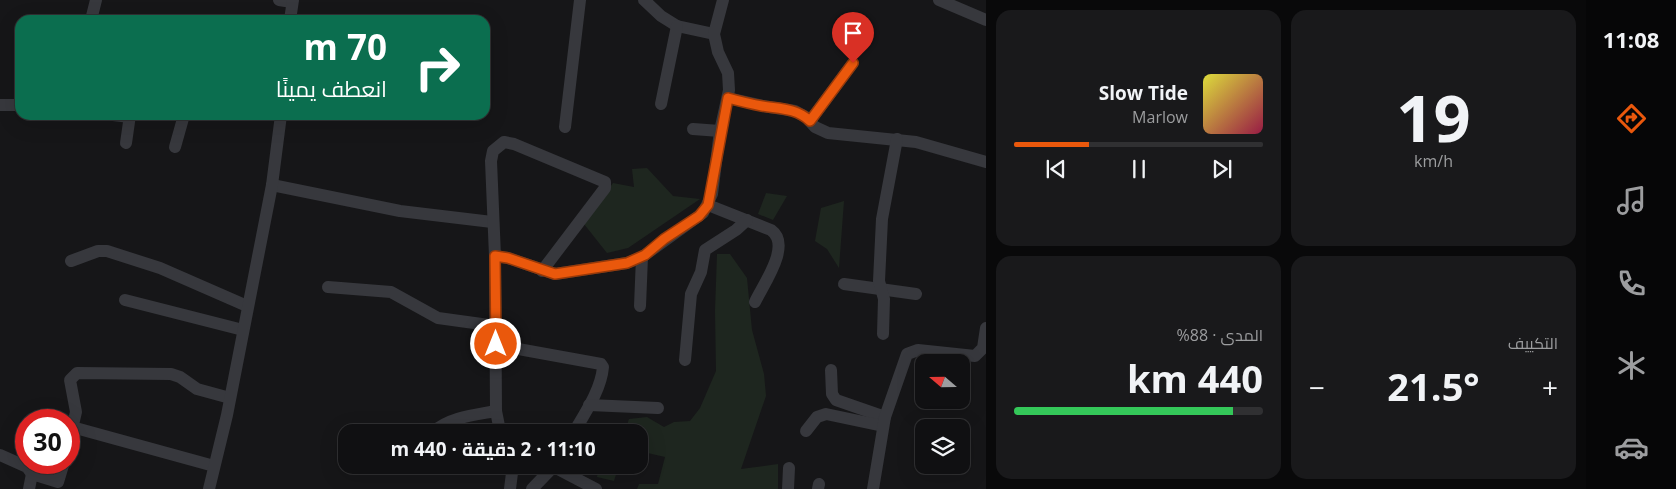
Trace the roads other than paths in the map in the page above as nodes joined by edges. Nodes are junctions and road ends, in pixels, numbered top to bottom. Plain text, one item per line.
1 (96, 0) edge
2 (288, 0) edge
3 (580, 0) edge
4 (644, 0) edge
5 (723, 0) edge
6 (939, 0) edge
7 (93, 15) edge
8 (290, 15) edge
9 (986, 20) edge
10 (677, 26) junction
11 (714, 34) junction
12 (853, 63) dead end
13 (728, 98) junction
14 (661, 104) dead end
15 (0, 105) edge
16 (15, 105) edge
17 (129, 120) edge
18 (183, 120) edge
19 (280, 120) edge
20 (810, 121) junction
21 (565, 127) dead end
22 (693, 129) dead end
23 (720, 131) junction
24 (897, 139) junction
25 (126, 143) dead end
26 (175, 147) dead end
27 (986, 162) edge
28 (272, 185) junction
29 (708, 205) junction
30 (747, 220) junction
31 (492, 222) junction
32 (495, 256) junction
33 (642, 257) junction
34 (71, 261) dead end
35 (542, 271) junction
36 (844, 284) dead end
37 (328, 286) dead end
38 (881, 289) junction
39 (916, 294) dead end
40 (125, 300) dead end
41 (755, 302) dead end
42 (247, 306) junction
43 (640, 306) dead end
44 (496, 326) junction
45 (243, 330) junction
46 (986, 330) edge
47 (883, 334) dead end
48 (496, 344) junction
49 (685, 360) dead end
50 (832, 370) dead end
51 (230, 398) junction
52 (589, 405) junction
53 (658, 408) dead end
54 (76, 409) edge
55 (496, 410) junction
56 (884, 421) junction
57 (442, 424) edge
58 (498, 424) edge
59 (578, 424) edge
60 (80, 429) edge
61 (806, 431) dead end
62 (0, 456) edge
63 (15, 462) edge
64 (214, 466) junction
65 (789, 468) dead end
66 (32, 474) joint
67 (61, 474) edge
68 (512, 474) edge
69 (546, 474) edge
70 (569, 474) edge
71 (29, 489) edge
72 (208, 489) edge
73 (510, 489) edge
74 (532, 489) edge
75 (596, 489) edge
76 (788, 489) edge
77 (873, 489) edge

1 - 7 street
2 - 8 street
3 - 21 street
4 - 10 street
5 - 11 street
6 - 9 street
10 - 11 street
10 - 14 street
11 - 13 street
12 - 20 street
13 - 20 street
13 - 23 street
15 - 16 street
17 - 25 street
18 - 26 street
19 - 28 street
20 - 24 street
22 - 23 street
23 - 29 street
24 - 27 street
24 - 38 street
28 - 31 street
28 - 42 street
29 - 30 street
29 - 33 street
30 - 41 street
30 - 49 street
31 - 32 street
31 - 35 street
32 - 35 street
32 - 44 street
33 - 35 street
33 - 43 street
34 - 42 street
36 - 38 street
37 - 44 street
38 - 39 street
38 - 47 street
40 - 45 street
42 - 45 street
44 - 48 street
45 - 51 street
46 - 56 street
48 - 52 street
48 - 55 street
50 - 56 street
51 - 54 street
51 - 64 street
52 - 53 street
52 - 59 street
55 - 57 street
55 - 58 street
56 - 61 street
56 - 77 street
60 - 64 street
62 - 63 street
64 - 72 street
65 - 76 street
66 - 67 street
66 - 71 street
68 - 73 street
69 - 74 street
70 - 75 street

